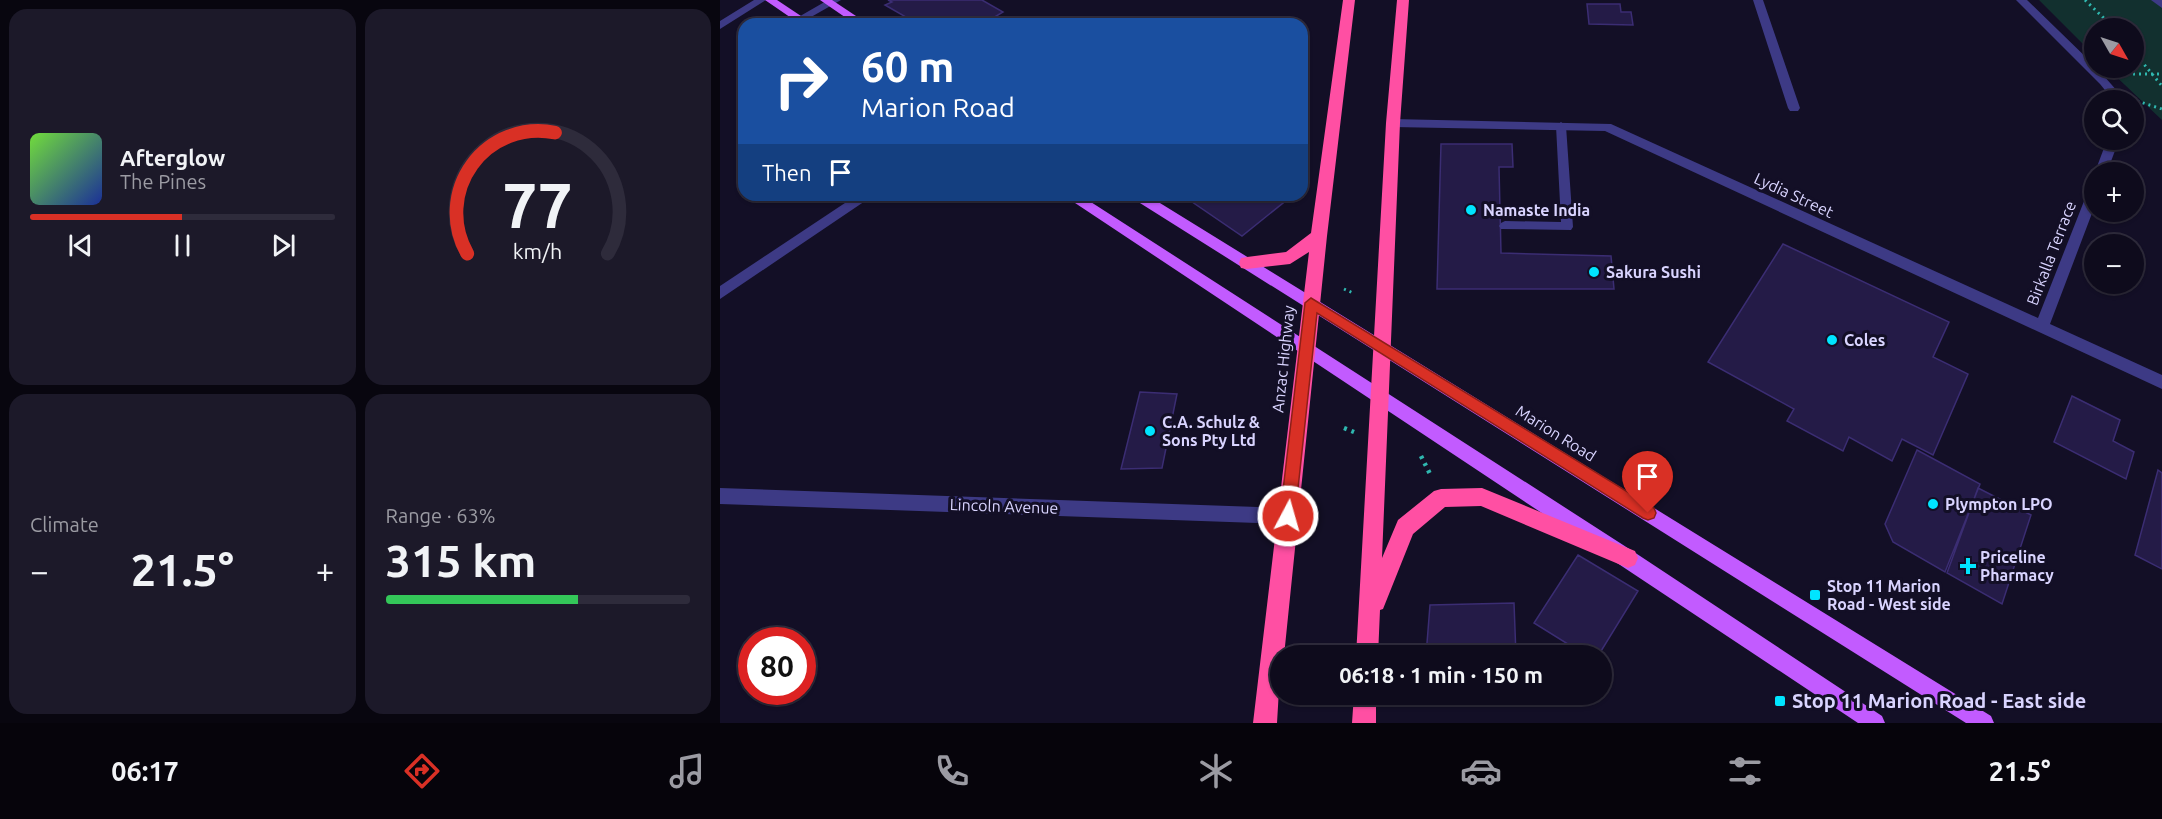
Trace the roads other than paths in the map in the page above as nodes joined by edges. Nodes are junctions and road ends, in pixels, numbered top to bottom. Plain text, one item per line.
1 (761, 0) edge
2 (770, 0) edge
3 (1348, 0) edge
4 (1403, 0) edge
5 (1758, 0) edge
6 (2021, 0) edge
7 (2156, 0) edge
8 (830, 1) edge
9 (2162, 5) edge
10 (798, 18) edge
11 (809, 18) edge
12 (854, 18) edge
13 (720, 26) edge
14 (2110, 90) edge
15 (1794, 108) dead end
16 (1393, 123) junction
17 (1561, 126) junction
18 (858, 201) edge
19 (1079, 201) edge
20 (1147, 201) edge
21 (2084, 217) edge
22 (1505, 226) dead end
23 (1319, 236) junction
24 (1247, 263) junction
25 (720, 293) edge
26 (1311, 303) junction
27 (2042, 327) junction
28 (1382, 347) junction
29 (1306, 349) junction
30 (2162, 382) edge
31 (1380, 396) junction
32 (720, 496) edge
33 (1288, 516) junction
34 (1628, 558) junction
35 (1369, 615) junction
36 (1368, 645) edge
37 (1365, 705) edge
38 (1265, 723) edge
39 (1364, 723) edge
40 (1875, 723) edge
41 (1984, 723) edge

1 - 13 street
2 - 10 main road
3 - 23 highway, Anzac Highway
4 - 16 highway
5 - 15 street
6 - 14 street
7 - 9 street
8 - 11 street
8 - 12 main road
16 - 17 street, Lydia Street
16 - 28 highway
17 - 22 lane
17 - 27 street, Lydia Street
18 - 25 street
19 - 29 main road
20 - 24 main road, Marion Road
21 - 27 street, Birkalla Terrace
23 - 24 highway
23 - 26 highway, Anzac Highway
24 - 26 main road, Marion Road
26 - 28 main road, Marion Road
26 - 29 highway, Anzac Highway
27 - 30 street, Lydia Street
28 - 31 highway
28 - 41 main road, Marion Road
29 - 31 main road
29 - 33 highway, Anzac Highway
31 - 34 main road
31 - 35 highway
32 - 33 street, Lincoln Avenue
33 - 38 highway, Anzac Highway
34 - 35 highway
34 - 40 main road
35 - 36 highway
37 - 39 highway

